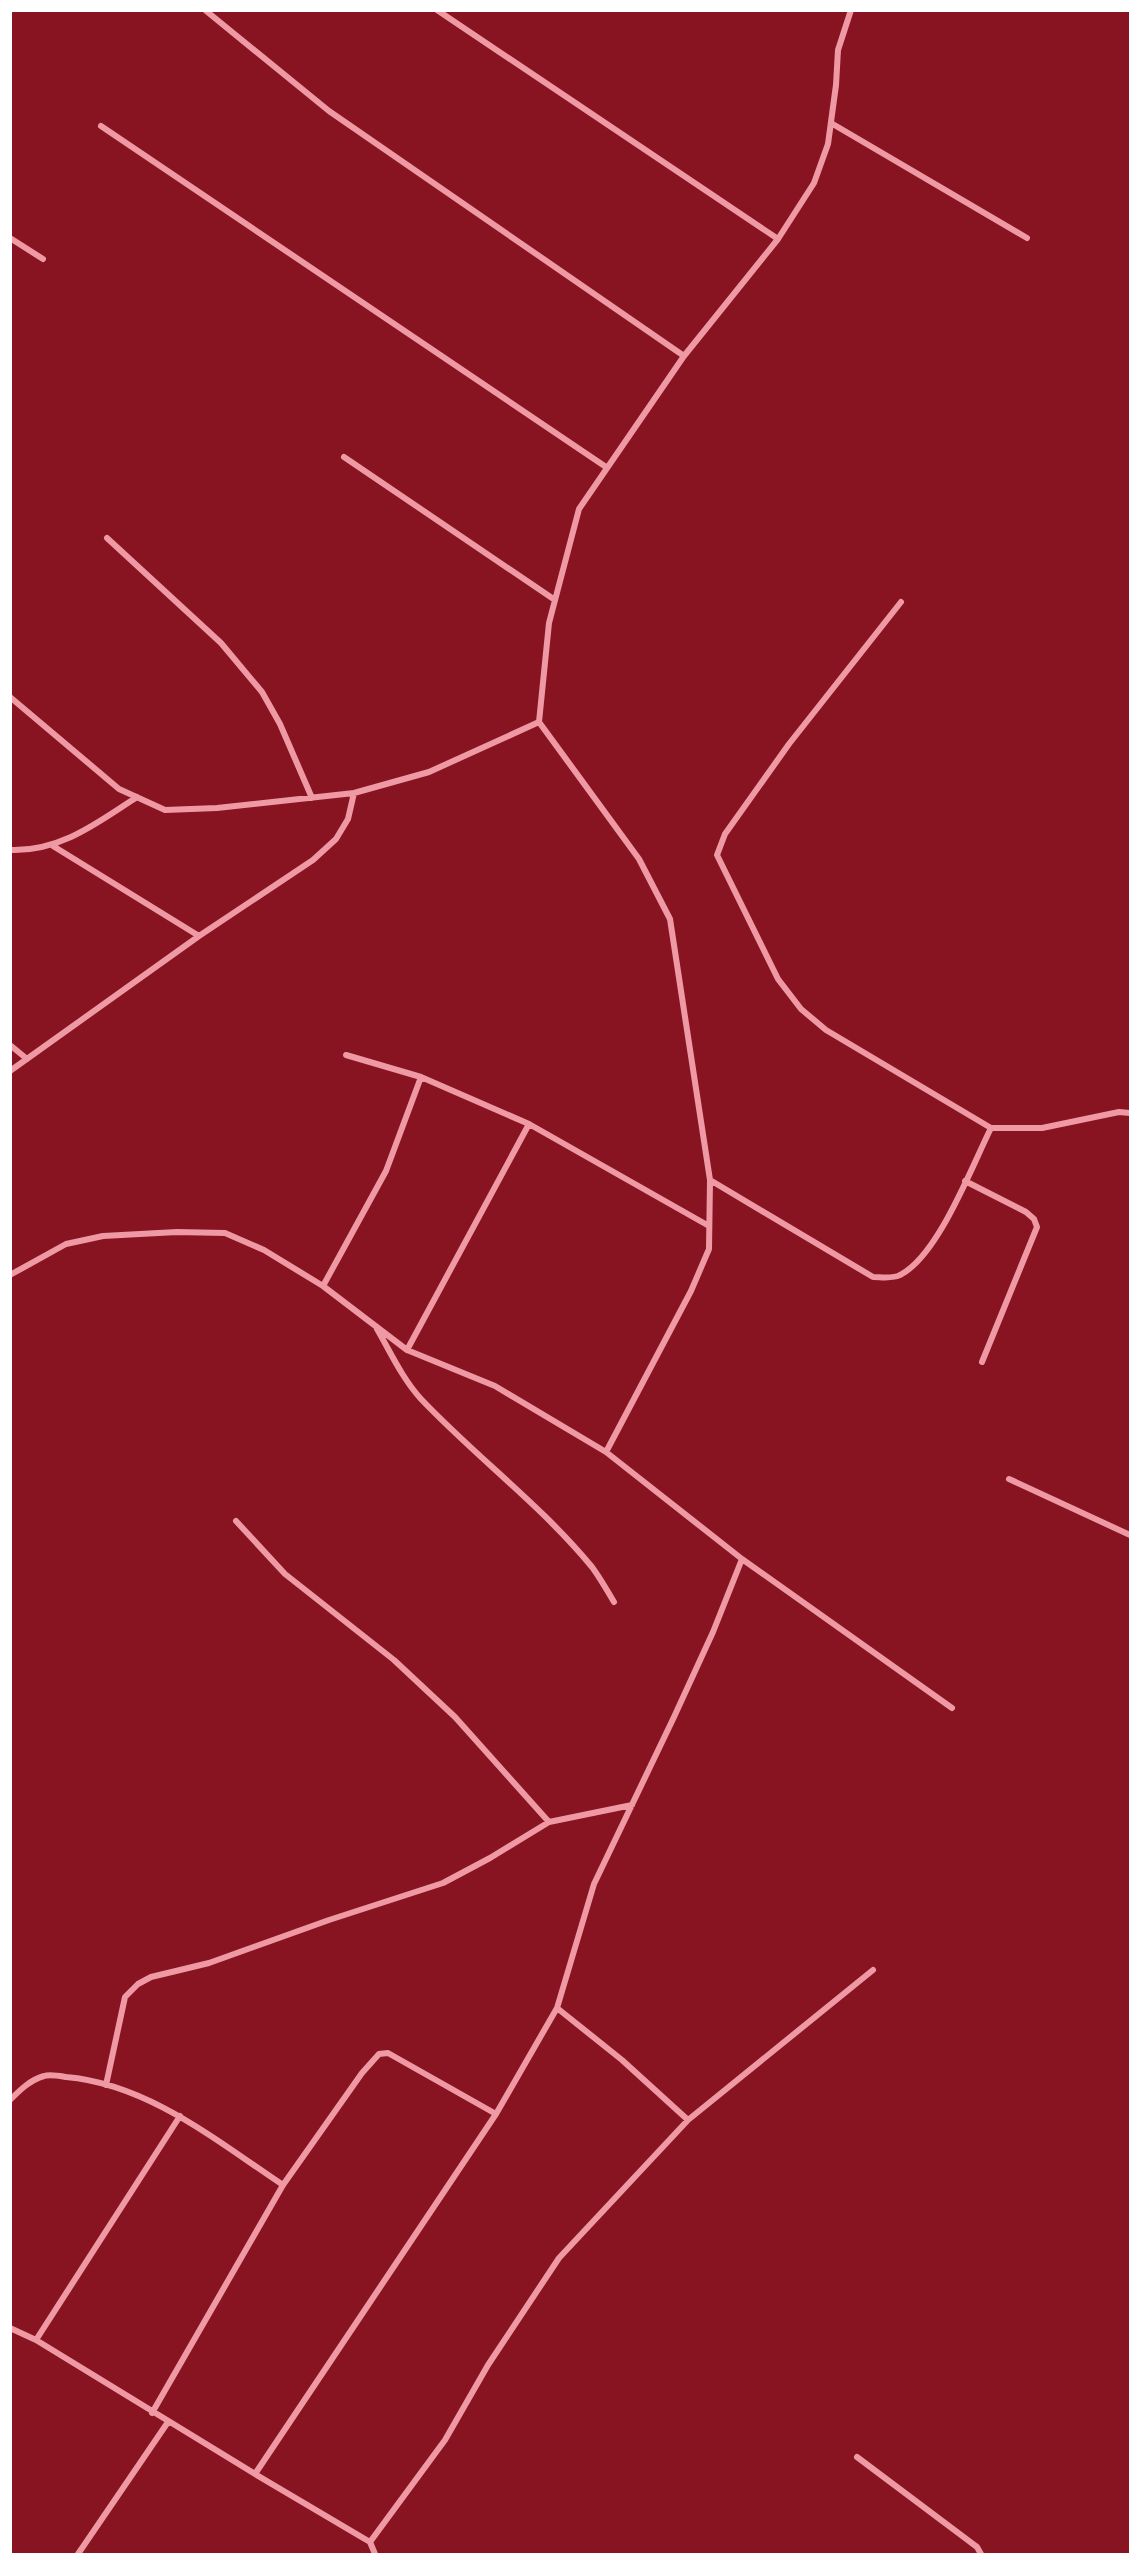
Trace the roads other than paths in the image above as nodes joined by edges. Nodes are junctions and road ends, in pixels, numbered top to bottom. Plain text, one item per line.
1 (437, 10) edge
2 (851, 10) edge
3 (208, 11) edge
4 (831, 123) junction
5 (101, 126) dead end
6 (10, 238) edge
7 (1027, 238) dead end
8 (778, 239) junction
9 (43, 259) dead end
10 (684, 356) junction
11 (344, 457) dead end
12 (606, 467) junction
13 (107, 538) dead end
14 (555, 600) junction
15 (901, 602) dead end
16 (12, 700) edge
17 (539, 722) junction
18 (354, 793) junction
19 (137, 797) junction
20 (312, 798) junction
21 (53, 846) junction
22 (10, 850) edge
23 (199, 936) junction
24 (10, 1045) edge
25 (346, 1055) dead end
26 (27, 1059) junction
27 (10, 1071) edge
28 (420, 1077) junction
29 (1131, 1113) edge
30 (529, 1124) junction
31 (991, 1128) junction
32 (710, 1180) junction
33 (965, 1181) junction
34 (709, 1226) junction
35 (10, 1275) edge
36 (323, 1286) junction
37 (375, 1326) junction
38 (407, 1350) junction
39 (982, 1362) dead end
40 (606, 1452) junction
41 (1009, 1479) dead end
42 (236, 1521) dead end
43 (1131, 1535) edge
44 (742, 1559) junction
45 (614, 1602) dead end
46 (952, 1708) dead end
47 (632, 1805) junction
48 (549, 1822) junction
49 (873, 1970) dead end
50 (557, 2008) junction
51 (106, 2085) junction
52 (10, 2100) edge
53 (496, 2114) junction
54 (180, 2116) junction
55 (688, 2120) junction
56 (283, 2185) junction
57 (10, 2328) edge
58 (36, 2340) junction
59 (152, 2413) junction
60 (168, 2422) junction
61 (857, 2457) dead end
62 (255, 2474) junction
63 (370, 2542) junction
64 (78, 2554) edge
65 (375, 2554) edge
66 (981, 2554) edge

1 - 8 street
2 - 4 street
3 - 10 street
4 - 7 street
4 - 8 street
5 - 12 street
6 - 9 street
8 - 10 street
10 - 12 street
11 - 14 street
12 - 14 street
13 - 20 street
14 - 17 street
15 - 31 street
16 - 19 street
17 - 18 street
17 - 32 street
18 - 20 street
18 - 23 street
19 - 20 street
19 - 21 street
21 - 22 street
21 - 23 street
23 - 26 street
24 - 26 street
25 - 28 street
26 - 27 street
28 - 30 street
28 - 36 street
29 - 31 street
30 - 34 street
30 - 38 street
31 - 33 street
32 - 33 street
32 - 34 street
33 - 39 street
34 - 40 street
35 - 36 street
36 - 37 street
37 - 38 street
37 - 45 street
38 - 40 street
40 - 44 street
41 - 43 street
42 - 48 street
44 - 46 street
44 - 47 street
47 - 48 street
47 - 50 street
48 - 51 street
49 - 55 street
50 - 53 street
50 - 55 street
51 - 52 street
51 - 54 street
53 - 56 street
53 - 62 street
54 - 56 street
54 - 58 street
55 - 63 street
56 - 59 street
57 - 58 street
58 - 59 street
59 - 60 street
60 - 62 street
60 - 64 street
61 - 66 street
62 - 63 street
63 - 65 street

